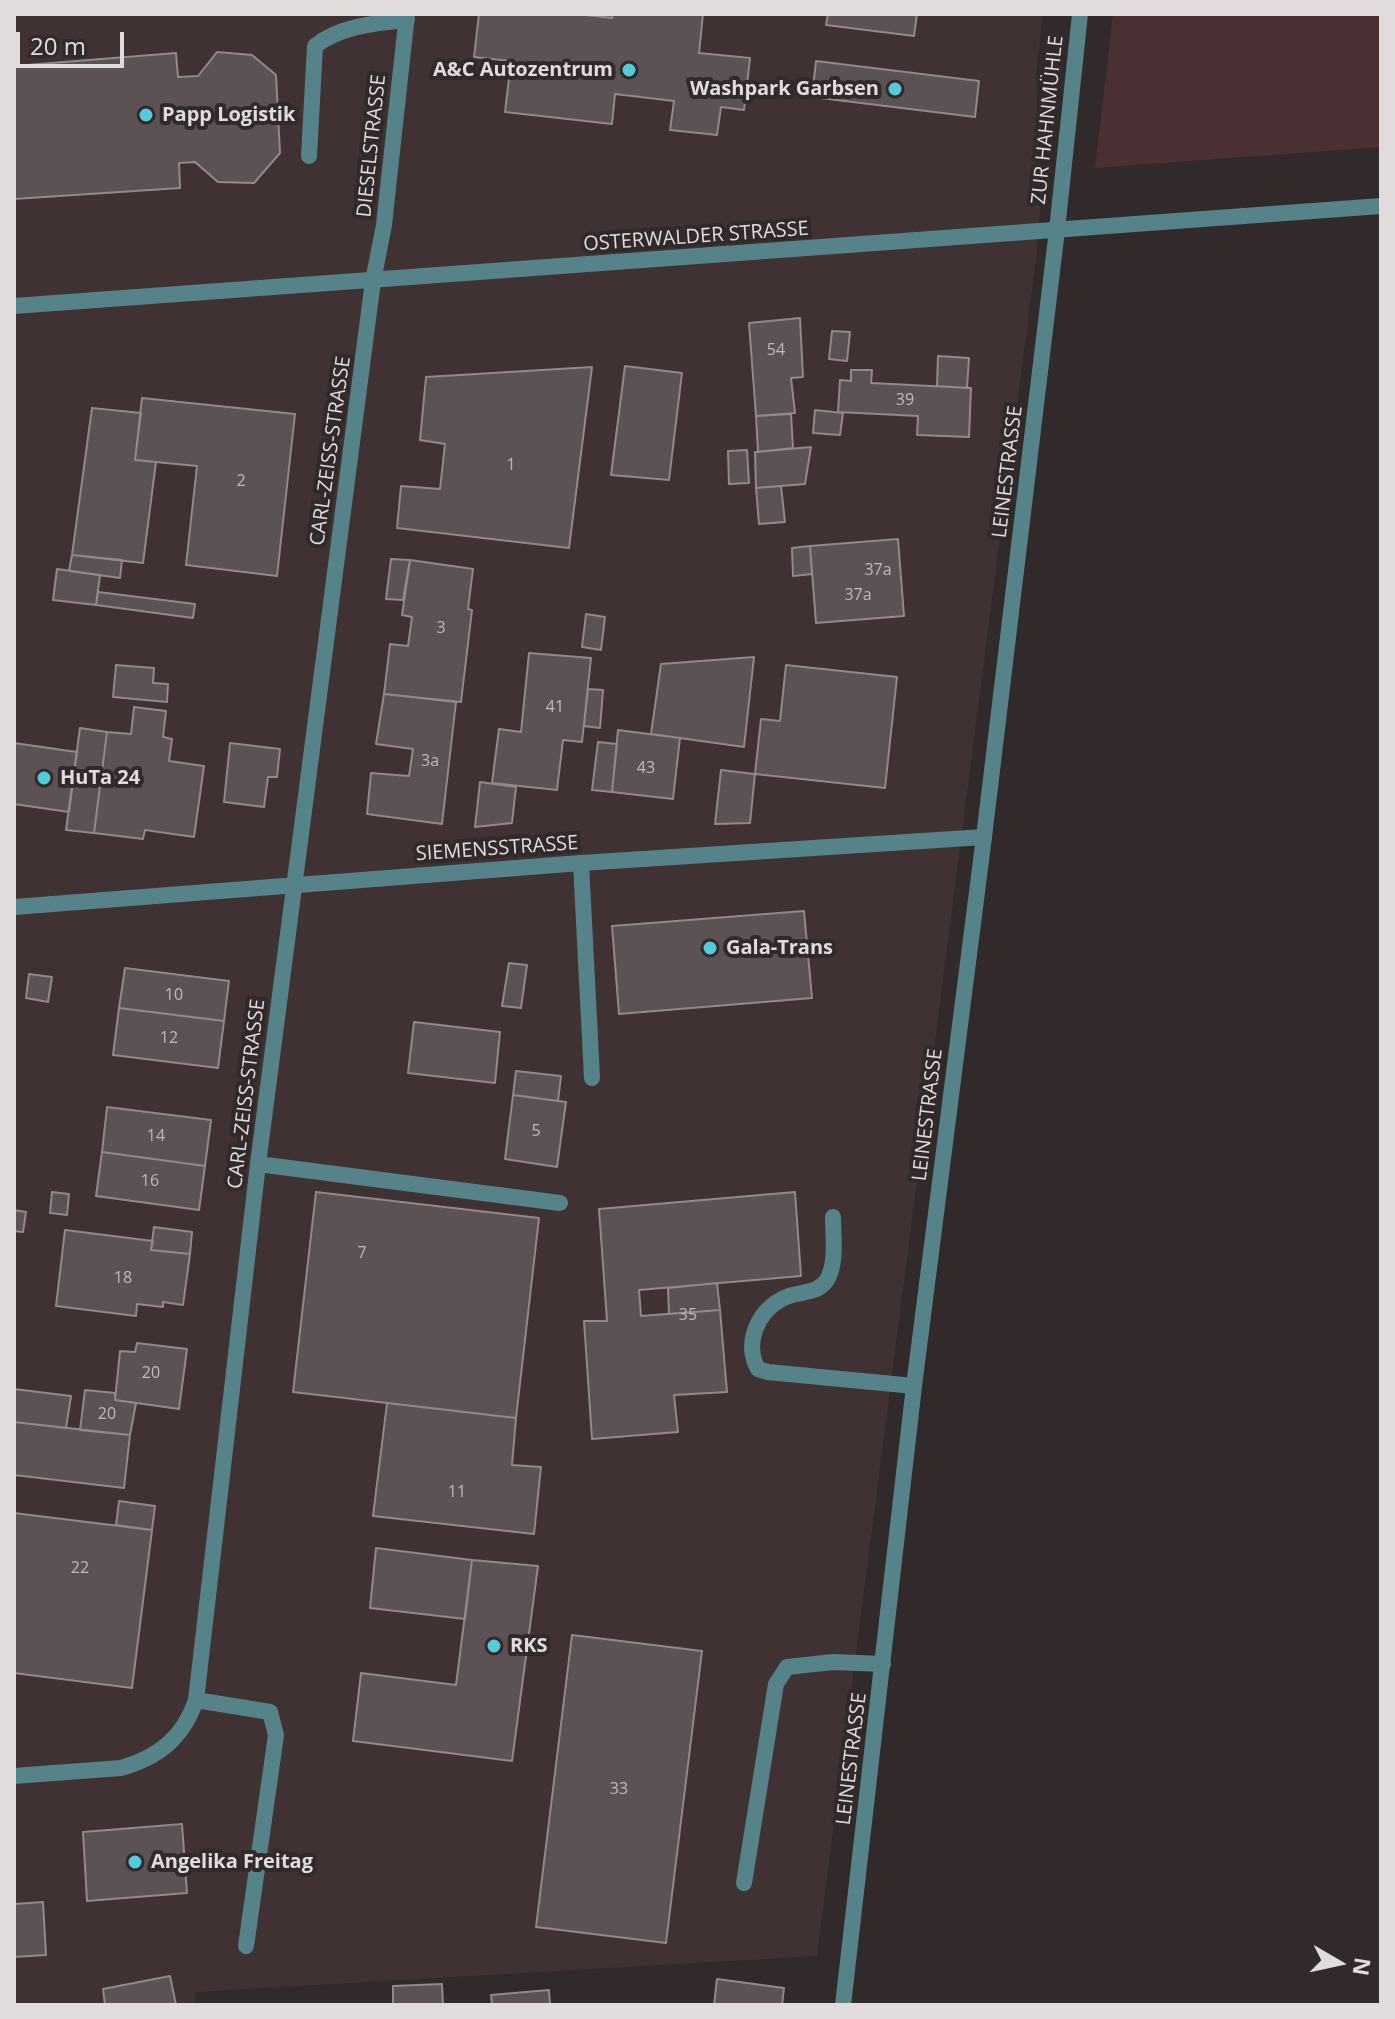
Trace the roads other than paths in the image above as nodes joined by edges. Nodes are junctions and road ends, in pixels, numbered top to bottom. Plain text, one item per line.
1 (1080, 14) edge
2 (407, 17) edge
3 (309, 156) dead end
4 (1381, 206) edge
5 (1057, 230) junction
6 (373, 281) junction
7 (14, 306) edge
8 (984, 837) junction
9 (581, 863) junction
10 (294, 885) junction
11 (14, 907) edge
12 (592, 1078) dead end
13 (258, 1164) junction
14 (560, 1203) dead end
15 (833, 1217) dead end
16 (914, 1386) junction
17 (883, 1664) junction
18 (196, 1700) junction
19 (14, 1776) edge
20 (744, 1883) dead end
21 (246, 1946) dead end
22 (843, 2005) edge

1 - 5 street, ZUR HAHNMÜHLE
2 - 3 street
2 - 6 street, DIESELSTRASSE
4 - 5 street, OSTERWALDER STRASSE
5 - 6 street, OSTERWALDER STRASSE
5 - 8 street, LEINESTRASSE
6 - 7 street, OSTERWALDER STRASSE
6 - 10 street, CARL-ZEISS-STRASSE
8 - 9 street, SIEMENSSTRASSE
8 - 16 street, LEINESTRASSE
9 - 10 street, SIEMENSSTRASSE
9 - 12 street
10 - 11 street, SIEMENSSTRASSE
10 - 13 street, CARL-ZEISS-STRASSE
13 - 14 street
13 - 18 street, CARL-ZEISS-STRASSE
15 - 16 street
16 - 17 street, LEINESTRASSE
17 - 20 street
17 - 22 street, LEINESTRASSE
18 - 19 street, CARL-ZEISS-STRASSE
18 - 21 street

